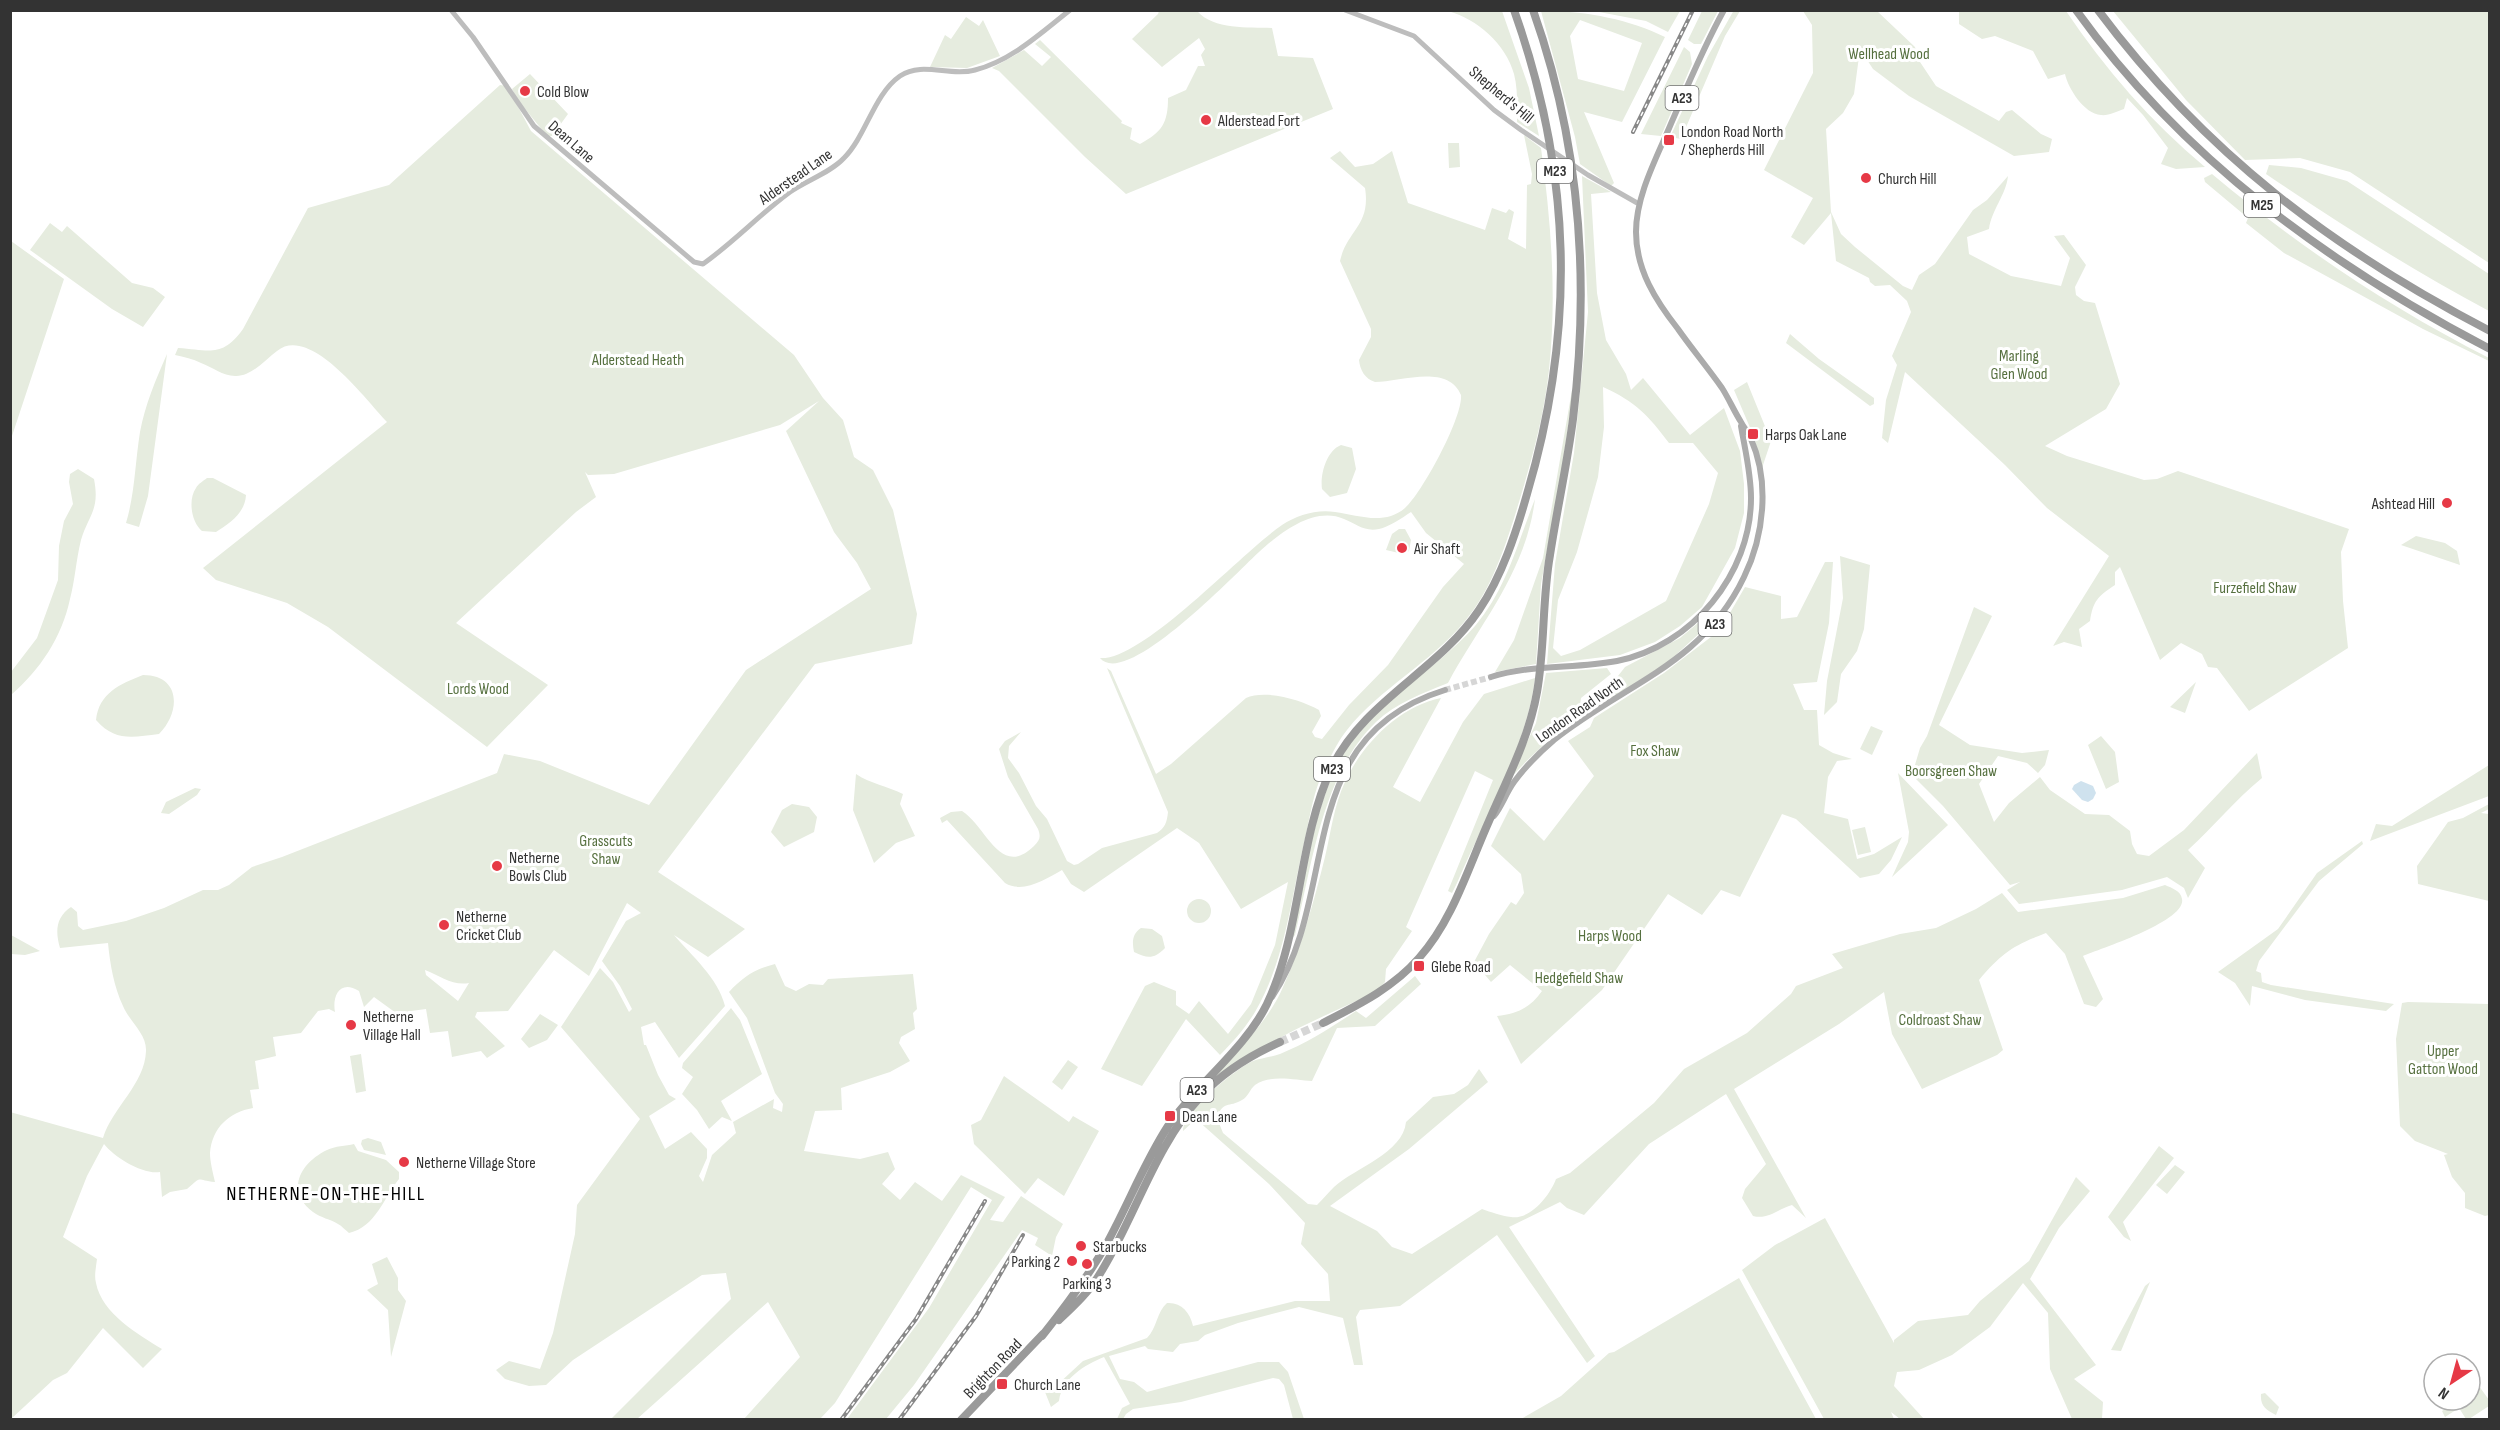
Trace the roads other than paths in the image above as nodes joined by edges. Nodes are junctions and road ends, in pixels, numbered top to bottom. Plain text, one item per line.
1 (451, 10) edge
2 (1071, 10) edge
3 (1345, 10) edge
4 (1514, 10) edge
5 (1533, 10) edge
6 (1724, 10) edge
7 (2076, 10) edge
8 (2098, 10) edge
9 (1639, 204) junction
10 (703, 264) joint
11 (2487, 329) edge
12 (2490, 349) edge
13 (1741, 422) junction
14 (1491, 677) tunnel mouth
15 (1445, 690) tunnel mouth
16 (1488, 824) junction
17 (1265, 1007) junction
18 (1323, 1023) tunnel mouth
19 (1280, 1042) tunnel mouth
20 (1042, 1336) junction
21 (961, 1419) edge

1 - 10 main road, Dean Lane
2 - 10 main road, Alderstead Lane
3 - 9 main road, Shepherd's Hill
4 - 17 highway, M23
5 - 16 highway, M23
6 - 9 main road, London Road North / A23
7 - 12 highway, M25
8 - 11 highway, M25
9 - 13 main road, London Road North / A23
13 - 14 main road, London Road North / A23
13 - 16 main road, London Road North / A23
15 - 17 main road, A23
16 - 18 highway, London Road North / A23
17 - 20 highway, Brighton Road / A23
19 - 20 highway, Brighton Road / A23
20 - 21 highway, Brighton Road / A23

